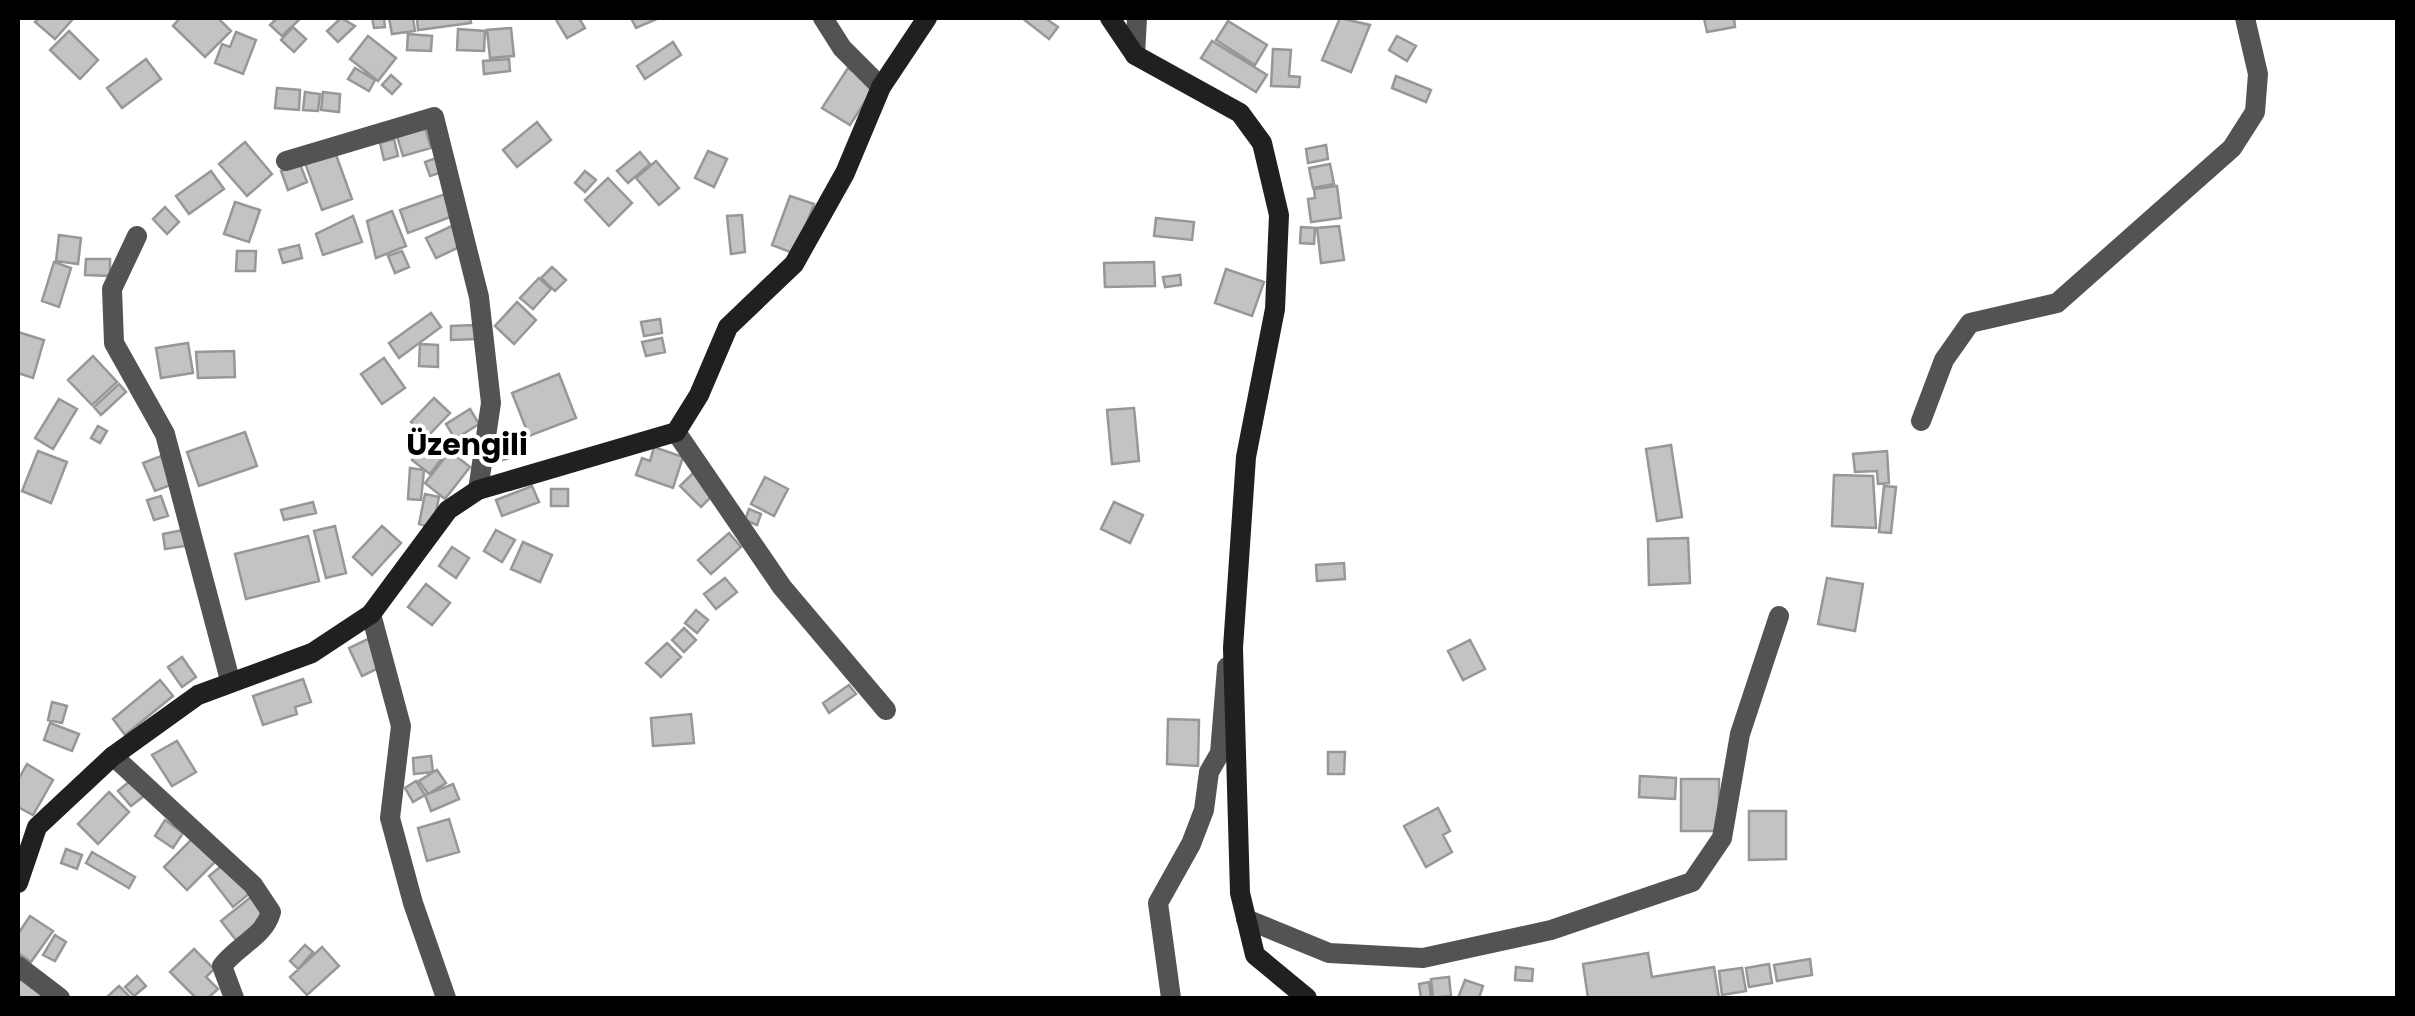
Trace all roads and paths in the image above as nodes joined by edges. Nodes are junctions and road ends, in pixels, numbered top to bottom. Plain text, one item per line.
1 (823, 18) edge
2 (927, 18) edge
3 (1110, 18) edge
4 (1137, 18) edge
5 (2245, 18) edge
6 (1135, 55) junction
7 (881, 87) junction
8 (286, 161) dead end
9 (136, 236) dead end
10 (1922, 421) dead end
11 (676, 432) junction
12 (478, 490) junction
13 (371, 614) junction
14 (1779, 616) dead end
15 (1233, 651) junction
16 (230, 680) junction
17 (886, 710) dead end
18 (113, 756) junction
19 (18, 884) edge
20 (1246, 919) junction
21 (18, 966) edge
22 (60, 998) edge
23 (234, 998) edge
24 (446, 998) edge
25 (1171, 998) edge
26 (1307, 998) edge

1 - 7 street
2 - 7 street
3 - 6 street
4 - 6 street
5 - 10 street
6 - 15 street
7 - 11 street
8 - 12 street
9 - 16 street
11 - 12 street
11 - 17 street
12 - 13 street
13 - 16 street
13 - 24 street
14 - 20 street
15 - 20 street
15 - 25 street
16 - 18 street
18 - 19 street
18 - 23 street
20 - 26 street
21 - 22 street

